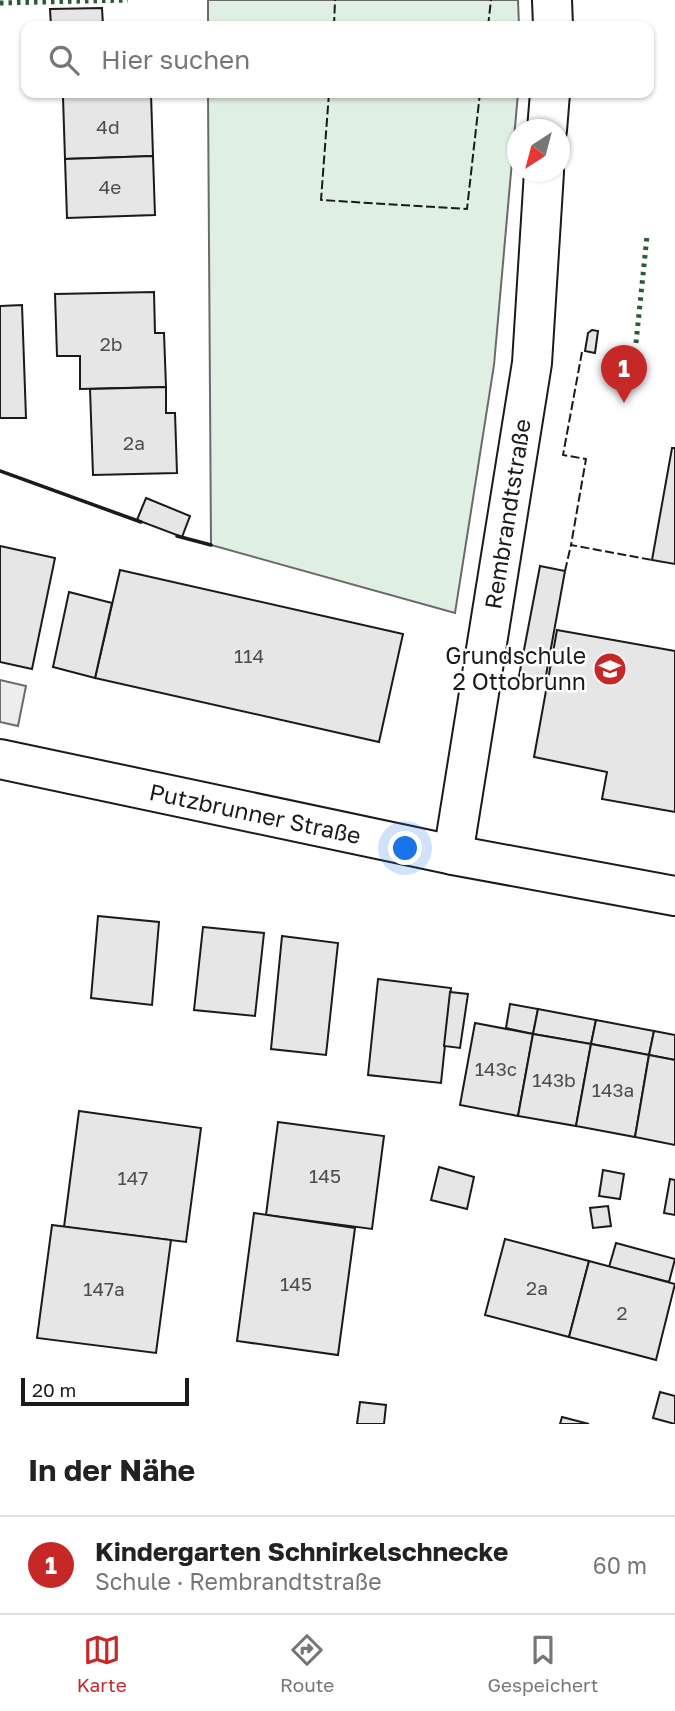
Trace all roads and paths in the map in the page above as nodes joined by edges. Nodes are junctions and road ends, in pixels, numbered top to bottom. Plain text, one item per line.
1 (552, 0) edge
2 (553, 21) edge
3 (550, 98) edge
4 (548, 119) edge
5 (543, 182) edge
6 (0, 759) edge
7 (453, 855) junction
8 (675, 896) edge

1 - 2 street
3 - 4 street
5 - 7 street, Rembrandtstraße
6 - 7 street, Putzbrunner Straße
7 - 8 street, Putzbrunner Straße

